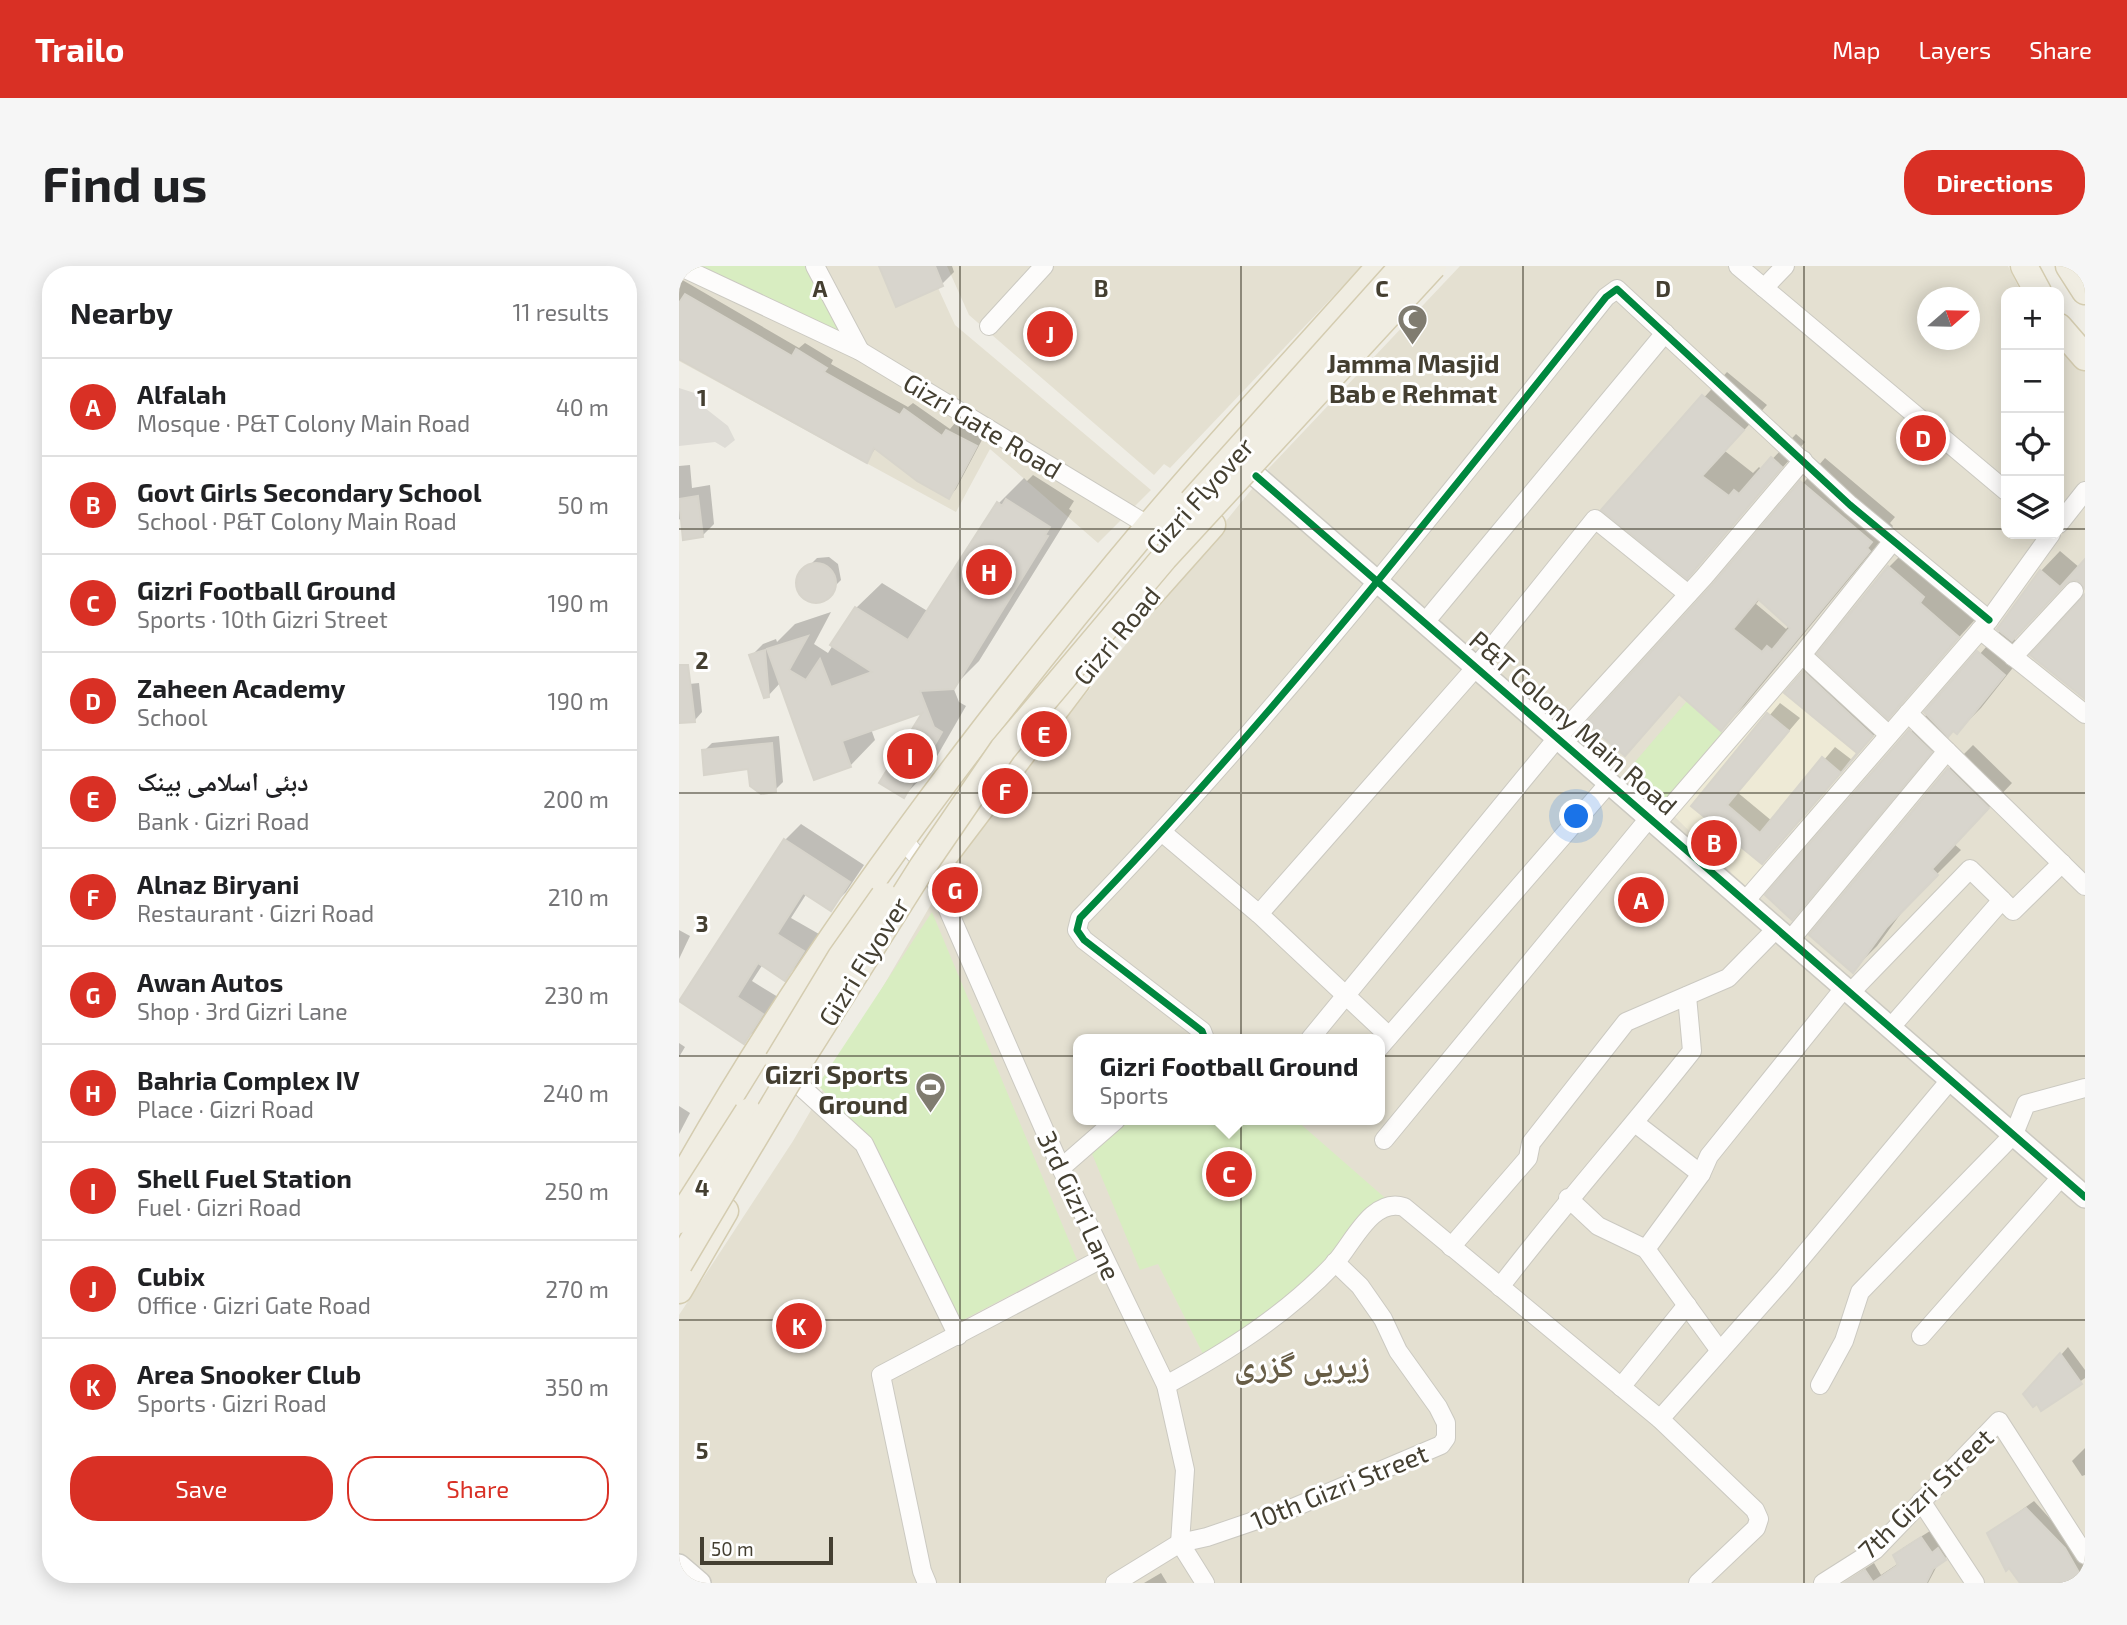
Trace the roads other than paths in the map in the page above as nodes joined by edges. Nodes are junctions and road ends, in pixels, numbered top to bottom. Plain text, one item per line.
1 (679, 266) edge
2 (815, 266) edge
3 (1044, 266) edge
4 (1380, 266) edge
5 (1403, 266) edge
6 (1433, 266) edge
7 (1445, 266) edge
8 (1738, 266) edge
9 (1785, 266) edge
10 (2024, 266) edge
11 (2069, 266) edge
12 (2035, 287) edge
13 (1764, 288) junction
14 (2085, 291) edge
15 (989, 326) dead end
16 (1665, 333) junction
17 (2064, 333) edge
18 (860, 351) junction
19 (2085, 357) edge
20 (1803, 460) junction
21 (1256, 475) junction
22 (2001, 487) edge
23 (2083, 497) edge
24 (2064, 518) edge
25 (1149, 526) junction
26 (2047, 539) edge
27 (1892, 542) junction
28 (1183, 557) junction
29 (1380, 580) junction
30 (2074, 591) dead end
31 (1688, 594) junction
32 (1426, 621) junction
33 (1985, 625) junction
34 (1802, 655) junction
35 (2013, 657) junction
36 (1477, 666) junction
37 (2081, 704) edge
38 (1908, 713) junction
39 (1889, 734) junction
40 (1558, 737) junction
41 (1947, 751) junction
42 (1611, 782) junction
43 (1654, 820) junction
44 (1163, 833) junction
45 (903, 841) junction
46 (2062, 863) junction
47 (932, 873) junction
48 (2085, 886) edge
49 (1746, 900) junction
50 (2002, 900) junction
51 (1259, 914) junction
52 (1784, 934) junction
53 (1848, 990) junction
54 (1347, 994) junction
55 (1687, 996) junction
56 (1891, 1027) junction
57 (1203, 1034) edge
58 (1314, 1034) edge
59 (1378, 1034) edge
60 (1385, 1041) edge
61 (1951, 1080) junction
62 (799, 1084) junction
63 (2085, 1088) edge
64 (1635, 1123) junction
65 (1110, 1125) edge
66 (2014, 1134) junction
67 (1384, 1140) dead end
68 (1061, 1168) junction
69 (1701, 1174) junction
70 (2062, 1176) junction
71 (679, 1184) edge
72 (2085, 1197) edge
73 (1568, 1198) junction
74 (679, 1220) edge
75 (1451, 1247) junction
76 (1646, 1249) junction
77 (1103, 1258) junction
78 (1335, 1262) junction
79 (679, 1264) edge
80 (1500, 1287) junction
81 (679, 1290) edge
82 (1687, 1305) junction
83 (958, 1336) junction
84 (1921, 1336) dead end
85 (1720, 1351) junction
86 (1166, 1385) junction
87 (1820, 1385) dead end
88 (1621, 1387) junction
89 (1660, 1419) junction
90 (1920, 1501) junction
91 (1180, 1543) junction
92 (2085, 1555) edge
93 (679, 1565) edge
94 (700, 1583) edge
95 (927, 1583) edge
96 (1115, 1583) edge
97 (1205, 1583) edge
98 (1698, 1583) edge
99 (1823, 1583) edge
100 (1975, 1583) edge

1 - 18 street, Gizri Gate Road
2 - 18 street
3 - 15 street
4 - 25 main road, Gizri Road
5 - 74 main road, Gizri Flyover, bridge
6 - 79 main road, Gizri Flyover, bridge
7 - 21 main road, Gizri Road
8 - 13 street
9 - 13 street
10 - 12 main road
11 - 14 main road
13 - 22 street
16 - 20 street
16 - 29 street
16 - 32 street
17 - 19 main road
18 - 25 street, Gizri Gate Road
20 - 27 street
20 - 31 street
21 - 28 main road, Gizri Road
21 - 29 street, P&T Colony Main Road
23 - 24 street
25 - 28 street, Gizri Gate Road
25 - 45 main road, Gizri Road
26 - 33 street
27 - 33 street
27 - 34 street
28 - 47 main road, Gizri Road
29 - 32 street, P&T Colony Main Road
29 - 44 street
30 - 35 street
31 - 36 street
31 - 40 street
32 - 36 street, P&T Colony Main Road
33 - 35 street
33 - 38 street
34 - 39 street
34 - 43 street
35 - 37 street
36 - 40 street, P&T Colony Main Road
36 - 51 street
38 - 39 street
38 - 41 street
39 - 49 street
40 - 42 street, P&T Colony Main Road
40 - 54 street
41 - 46 street
41 - 52 street
42 - 43 street, P&T Colony Main Road
42 - 60 street
43 - 49 street, P&T Colony Main Road
43 - 67 street
44 - 51 street
44 - 57 street
45 - 47 street, 3rd Gizri Lane
45 - 71 main road, Gizri Road
46 - 48 street
46 - 50 street
47 - 62 main road, Gizri Road
47 - 68 street, 3rd Gizri Lane
49 - 52 street, P&T Colony Main Road
50 - 53 street
50 - 56 street
51 - 54 street
52 - 53 street, P&T Colony Main Road
52 - 55 street
53 - 56 street, P&T Colony Main Road
53 - 69 street
54 - 58 street
54 - 59 street
55 - 64 street
55 - 75 street
56 - 61 street, P&T Colony Main Road
61 - 66 street, P&T Colony Main Road
61 - 85 street
62 - 81 main road, Gizri Road
62 - 83 street
63 - 66 street
64 - 69 street
64 - 73 street
65 - 68 street
66 - 70 street, P&T Colony Main Road
66 - 87 street
68 - 77 street, 3rd Gizri Lane
69 - 76 street
70 - 72 street, P&T Colony Main Road
70 - 84 street
73 - 76 street
73 - 80 street
75 - 78 street
75 - 80 street
76 - 82 street
77 - 83 street
77 - 86 street, 3rd Gizri Lane
78 - 86 street
78 - 91 street, 10th Gizri Street
80 - 88 street
82 - 85 street
82 - 88 street
83 - 95 street
85 - 89 street
86 - 91 street, 3rd Gizri Lane
88 - 89 street
89 - 98 street
90 - 92 street, 7th Gizri Street
90 - 99 street, 7th Gizri Street
90 - 100 street
91 - 96 street, 10th Gizri Street
91 - 97 street
93 - 94 street

